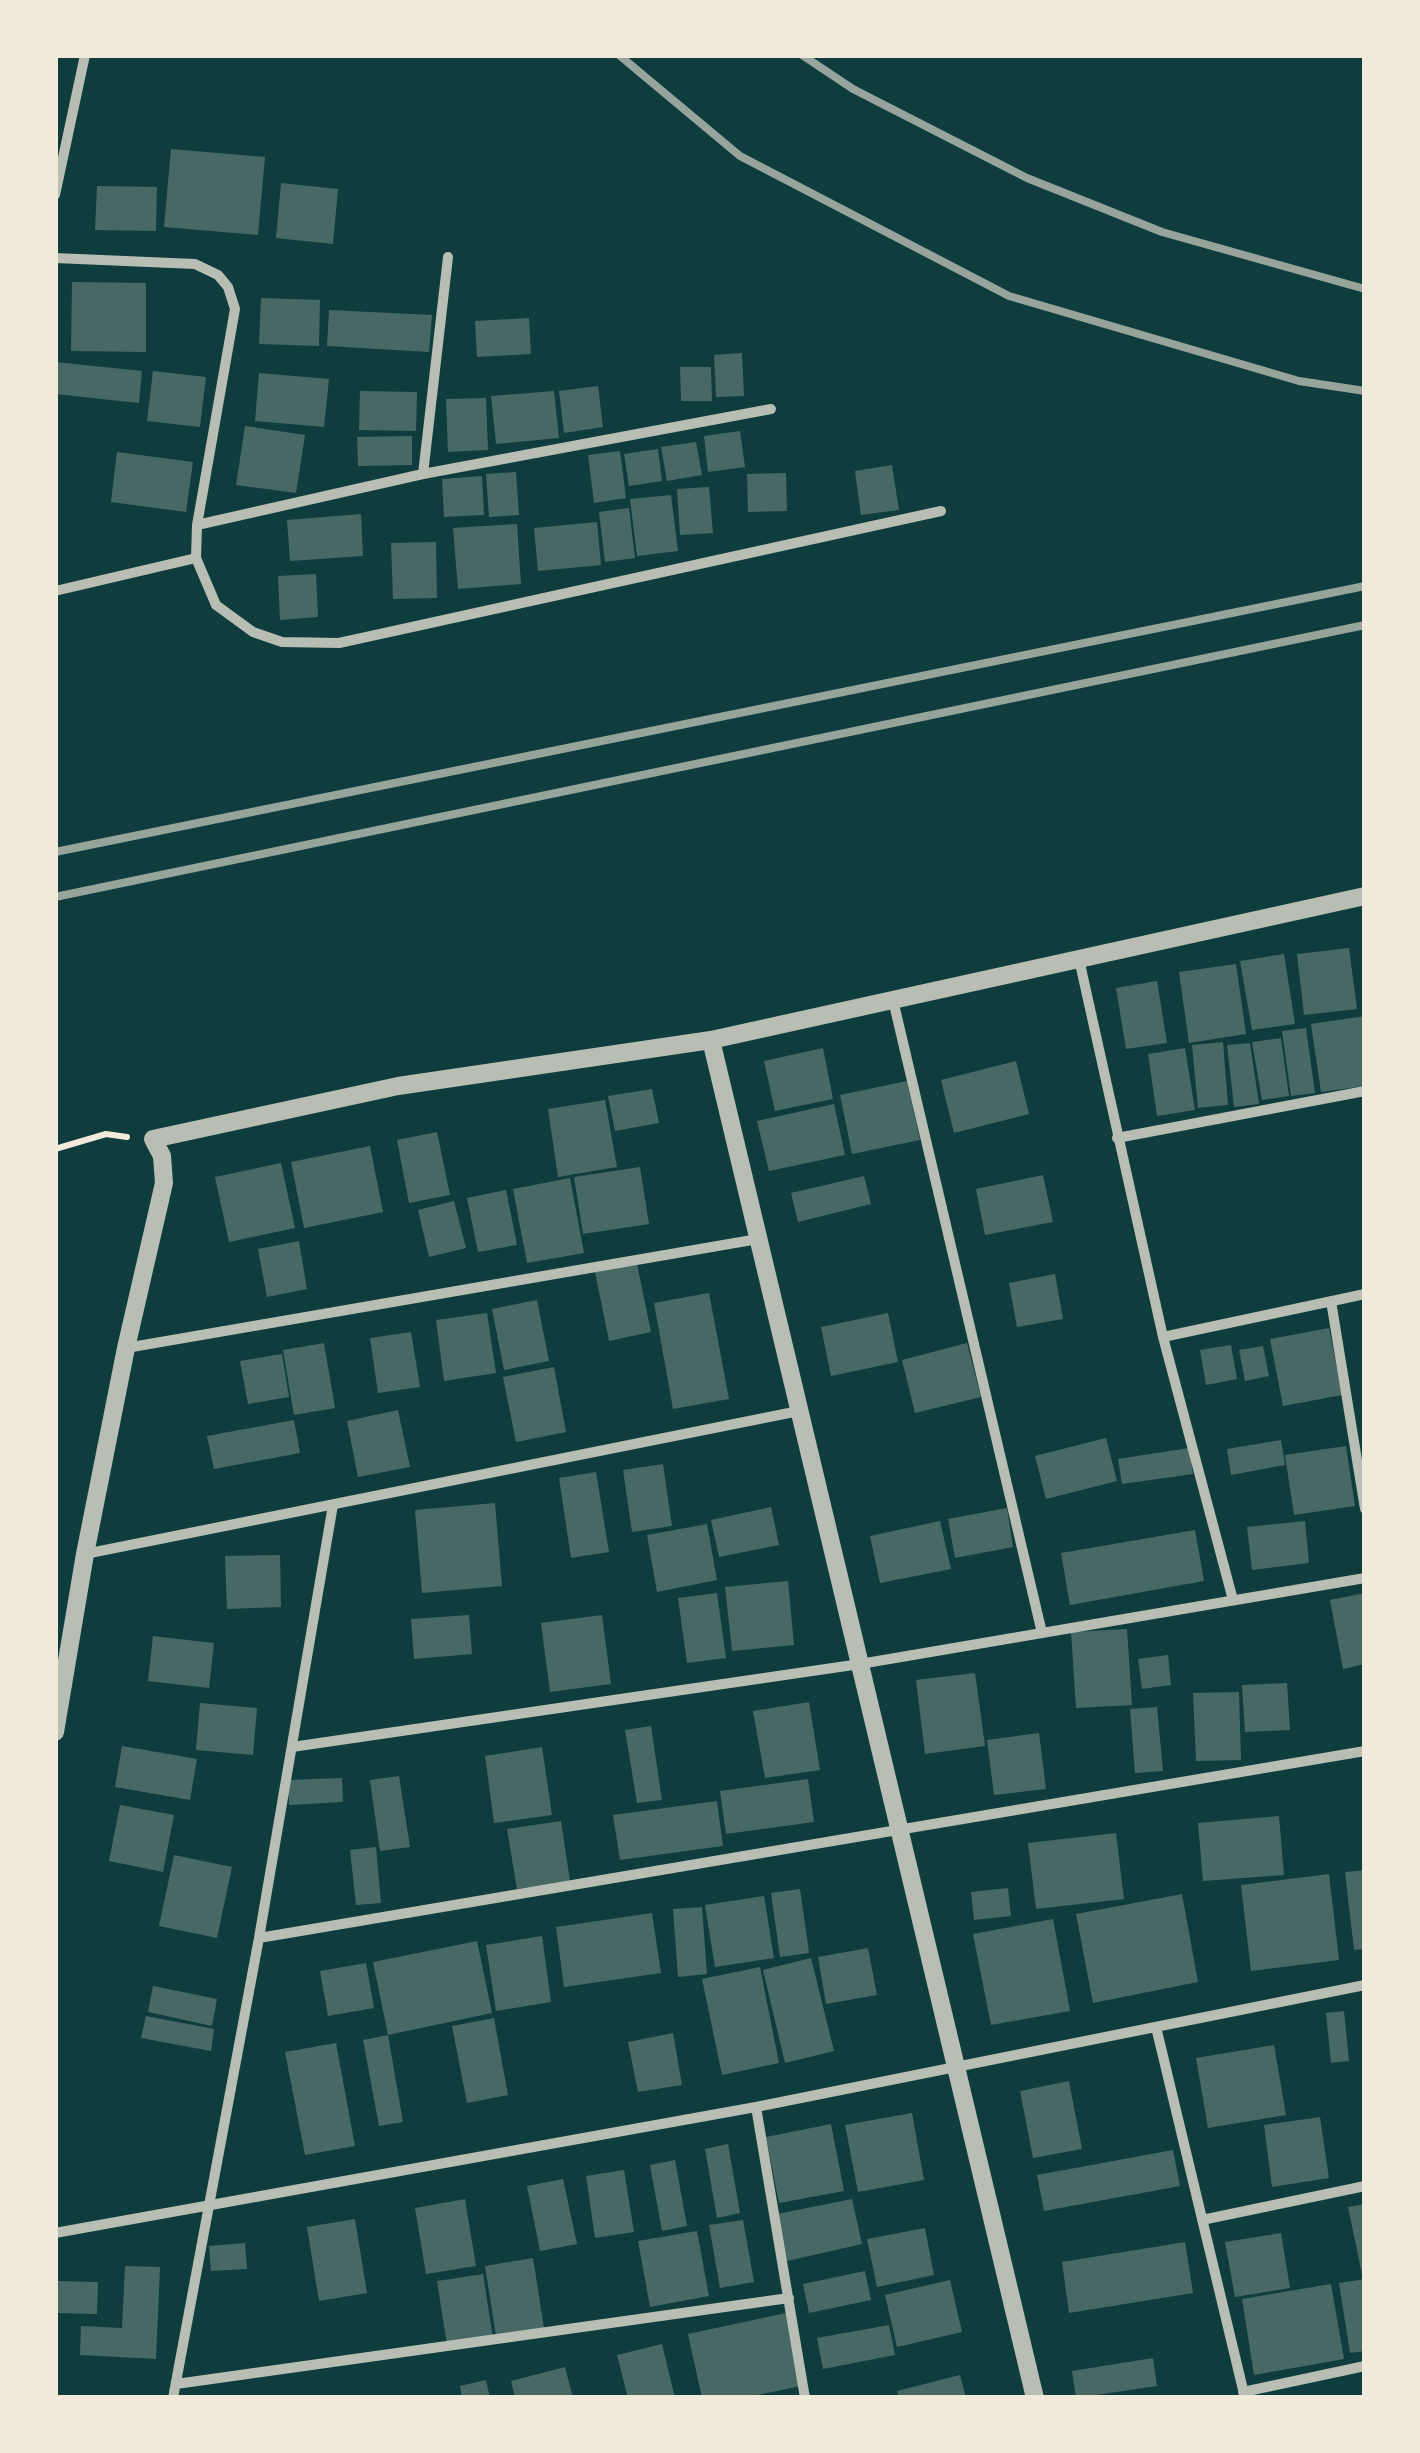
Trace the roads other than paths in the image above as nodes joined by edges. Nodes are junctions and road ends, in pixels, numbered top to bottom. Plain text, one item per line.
1 (84, 55) edge
2 (55, 194) edge
3 (448, 257) dead end
4 (55, 258) edge
5 (771, 409) dead end
6 (423, 474) junction
7 (941, 511) dead end
8 (197, 526) junction
9 (196, 558) junction
10 (55, 591) edge
11 (1365, 896) edge
12 (1079, 959) junction
13 (894, 1000) junction
14 (710, 1040) junction
15 (1365, 1091) edge
16 (1117, 1138) junction
17 (758, 1239) junction
18 (1365, 1294) edge
19 (1331, 1302) junction
20 (1163, 1337) junction
21 (126, 1348) junction
22 (799, 1412) junction
23 (333, 1505) junction
24 (1365, 1509) edge
25 (85, 1554) junction
26 (1365, 1578) edge
27 (1234, 1600) junction
28 (1042, 1633) junction
29 (860, 1664) junction
30 (55, 1732) edge
31 (292, 1747) junction
32 (1365, 1750) edge
33 (899, 1830) junction
34 (259, 1938) junction
35 (1365, 1986) edge
36 (1156, 2027) junction
37 (956, 2066) junction
38 (756, 2106) junction
39 (1365, 2186) edge
40 (208, 2205) junction
41 (1202, 2220) junction
42 (55, 2233) edge
43 (788, 2298) junction
44 (1365, 2366) edge
45 (176, 2384) junction
46 (1244, 2395) edge
47 (173, 2398) edge
48 (806, 2398) edge
49 (1034, 2398) edge

1 - 2 street
3 - 6 street
4 - 8 street
5 - 6 street
6 - 8 street
7 - 9 street
8 - 9 street
9 - 10 street
11 - 12 street
12 - 13 street
12 - 16 street
13 - 14 street
13 - 28 street
14 - 17 street
14 - 21 street
15 - 16 street
16 - 20 street
17 - 21 street
17 - 22 street
18 - 19 street
19 - 20 street
19 - 24 street
20 - 27 street
21 - 25 street
22 - 23 street
22 - 29 street
23 - 25 street
23 - 31 street
25 - 30 street
26 - 27 street
27 - 28 street
28 - 29 street
29 - 31 street
29 - 33 street
31 - 34 street
32 - 33 street
33 - 34 street
33 - 37 street
34 - 40 street
35 - 36 street
36 - 37 street
36 - 41 street
37 - 38 street
37 - 49 street
38 - 40 street
38 - 43 street
39 - 41 street
40 - 42 street
40 - 45 street
41 - 46 street
43 - 45 street
43 - 48 street
44 - 46 street
45 - 47 street

